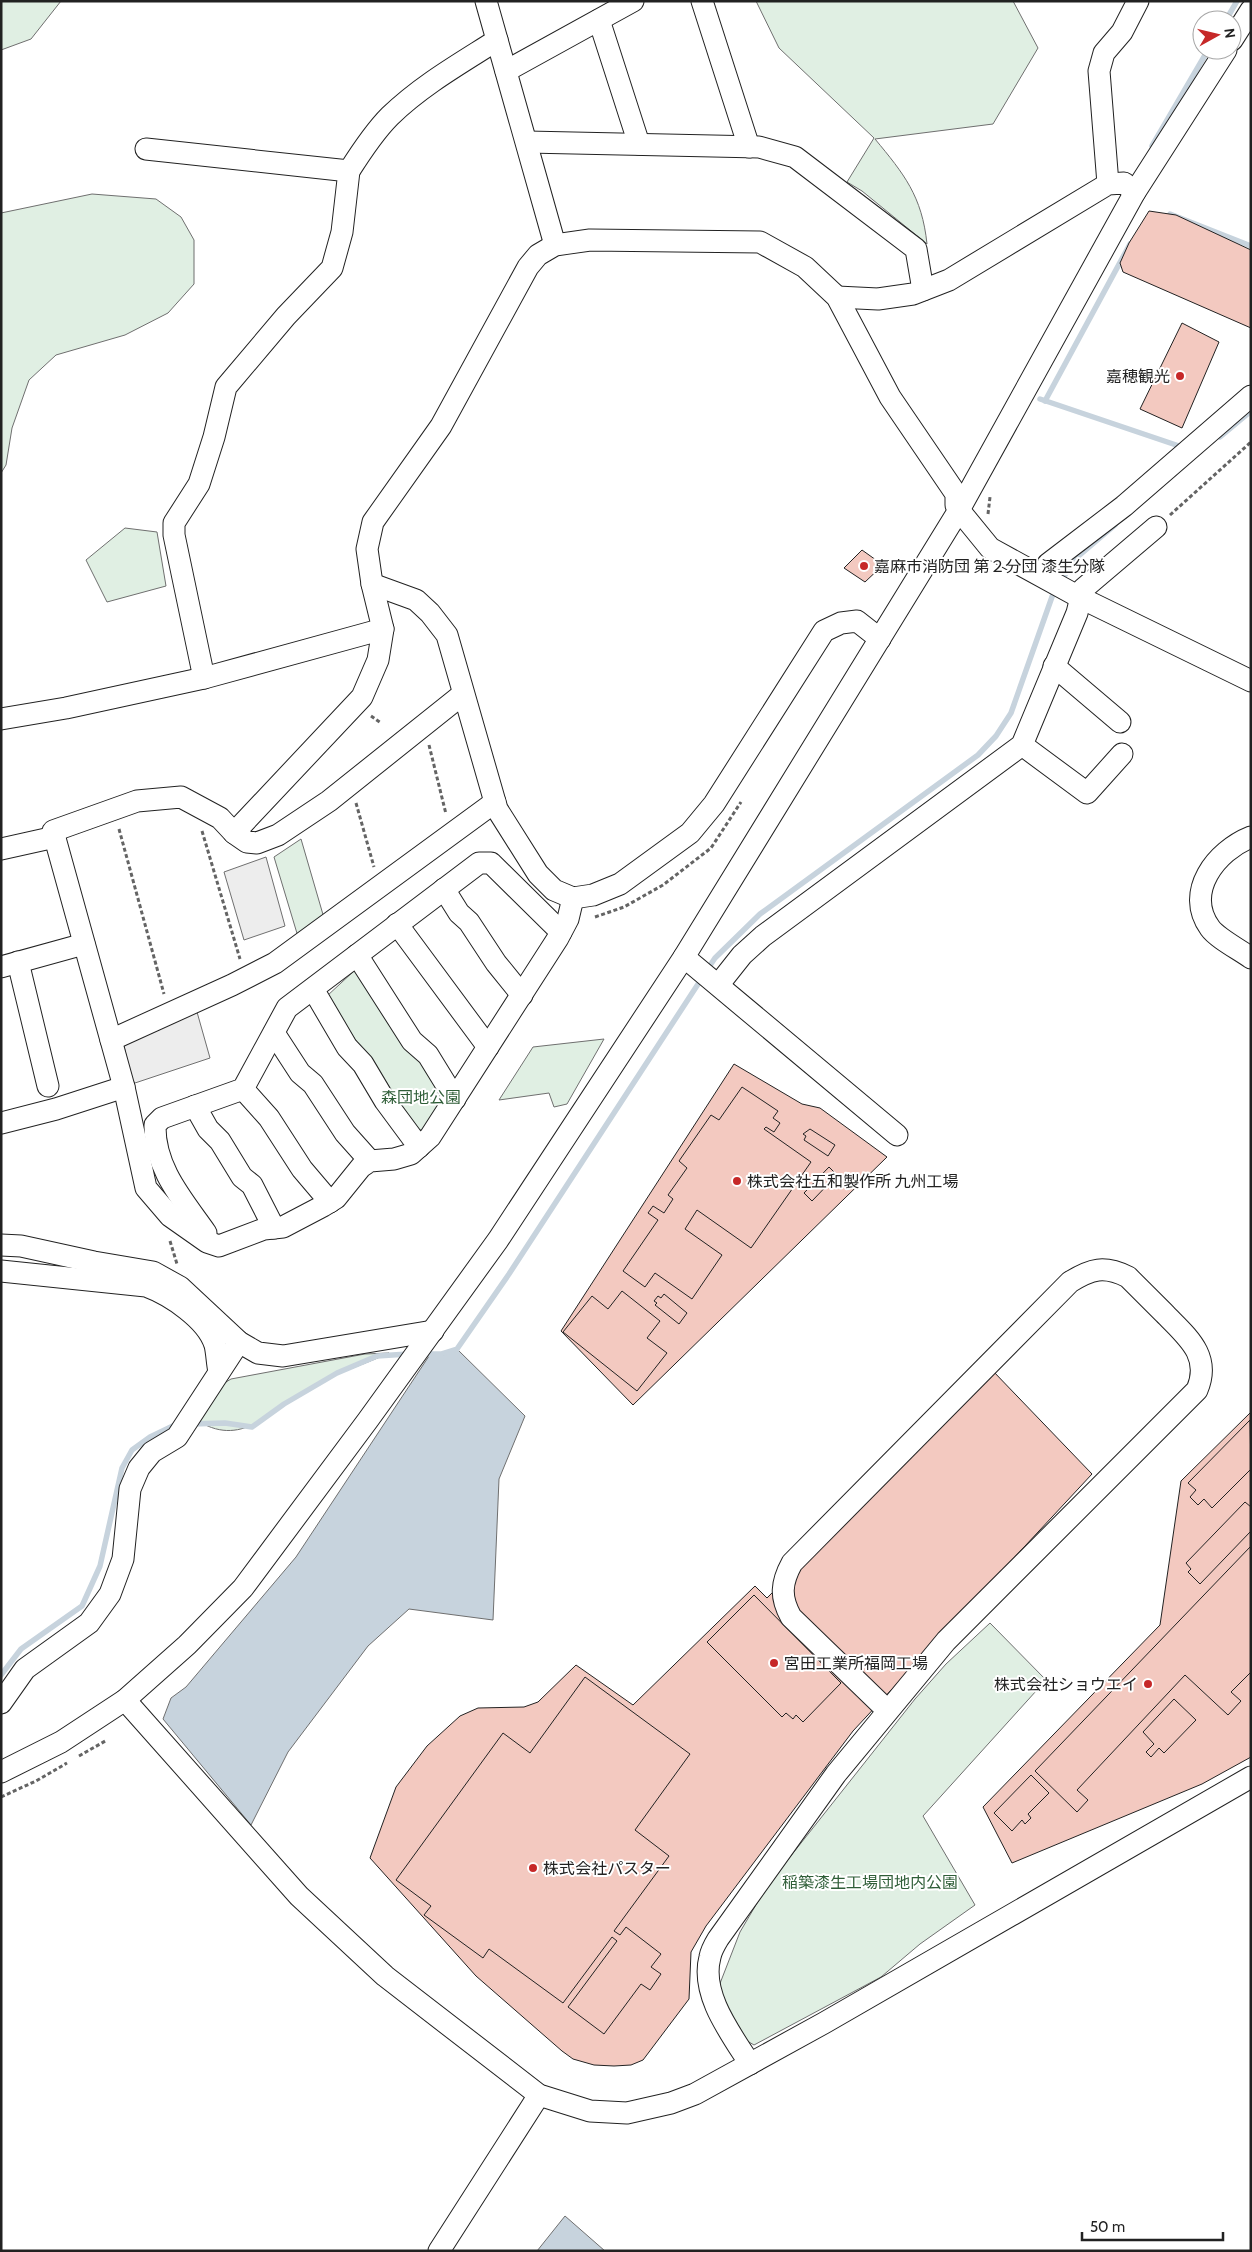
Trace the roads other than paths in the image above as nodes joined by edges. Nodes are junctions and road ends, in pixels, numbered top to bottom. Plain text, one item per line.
1 (486, 1) edge
2 (633, 1) edge
3 (702, 1) edge
4 (1138, 1) edge
5 (1251, 10) edge
6 (599, 20) junction
7 (1242, 24) edge
8 (497, 40) junction
9 (1220, 60) edge
10 (506, 72) junction
11 (527, 142) junction
12 (639, 144) junction
13 (749, 147) junction
14 (146, 149) dead end
15 (349, 171) junction
16 (1108, 184) junction
17 (1135, 192) junction
18 (555, 245) junction
19 (923, 290) junction
20 (837, 297) junction
21 (1251, 396) edge
22 (959, 510) junction
23 (1156, 528) road end
24 (1046, 578) junction
25 (372, 584) junction
26 (1081, 598) junction
27 (383, 629) junction
28 (880, 639) junction
29 (1054, 666) junction
30 (204, 678) junction
31 (1251, 681) edge
32 (463, 694) junction
33 (1, 719) edge
34 (1120, 722) dead end
35 (1022, 745) junction
36 (1122, 754) dead end
37 (495, 802) junction
38 (234, 833) junction
39 (55, 837) junction
40 (1251, 837) edge
41 (1, 849) edge
42 (444, 889) junction
43 (573, 898) junction
44 (397, 924) junction
45 (561, 932) junction
46 (84, 944) junction
47 (357, 955) junction
48 (684, 957) junction
49 (1251, 958) edge
50 (9, 964) edge
51 (719, 984) junction
52 (313, 989) junction
53 (522, 995) junction
54 (274, 1033) junction
55 (111, 1040) junction
56 (488, 1047) junction
57 (48, 1086) dead end
58 (124, 1086) junction
59 (243, 1090) junction
60 (455, 1098) junction
61 (195, 1106) junction
62 (1, 1123) edge
63 (897, 1136) dead end
64 (419, 1147) junction
65 (370, 1161) junction
66 (330, 1202) junction
67 (274, 1228) junction
68 (207, 1242) junction
69 (1, 1245) edge
70 (1, 1271) edge
71 (428, 1336) junction
72 (239, 1342) junction
73 (218, 1372) junction
74 (125, 1700) junction
75 (1, 1703) edge
76 (888, 1711) junction
77 (1, 1772) edge
78 (1251, 1778) edge
79 (750, 2064) junction
80 (538, 2095) junction
81 (439, 2251) edge

1 - 8 street
2 - 6 street
3 - 13 street
4 - 16 street
5 - 7 street
6 - 10 street
6 - 12 street
8 - 10 street
8 - 15 street
9 - 17 street
10 - 11 street
11 - 12 street
11 - 18 street
12 - 13 street
13 - 19 street
14 - 15 street
15 - 30 street
16 - 17 street
16 - 19 street
17 - 22 street
18 - 20 street
18 - 25 street
19 - 20 street
20 - 22 street
21 - 24 street
22 - 24 street
22 - 28 street
23 - 26 street
24 - 26 street
25 - 27 street
25 - 32 street
26 - 29 street
26 - 31 street
27 - 30 street
27 - 38 street
28 - 43 street
28 - 48 street
29 - 34 street
29 - 35 street
30 - 33 street
32 - 37 street
32 - 38 street
35 - 36 street
35 - 51 street
37 - 43 street
37 - 55 street
38 - 39 street
39 - 41 street
39 - 46 street
40 - 49 street
42 - 44 street
42 - 45 street
42 - 53 street
43 - 45 street
44 - 47 street
44 - 56 street
45 - 53 street
46 - 50 street
46 - 55 street
47 - 52 street
47 - 60 street
48 - 51 street
48 - 71 street
50 - 57 street
51 - 63 street
52 - 54 street
52 - 64 street
53 - 56 street
54 - 59 street
54 - 65 street
55 - 58 street
56 - 60 street
58 - 62 street
58 - 68 street
59 - 61 street
59 - 66 street
60 - 64 street
61 - 67 street
61 - 68 street
64 - 65 street
65 - 66 street
66 - 67 street
67 - 68 street
69 - 72 street
70 - 73 street
71 - 72 street
71 - 74 street
72 - 73 street
73 - 75 street
74 - 77 street
74 - 80 street
76 - 76 street
76 - 79 street
78 - 79 street
79 - 80 street
80 - 81 street

